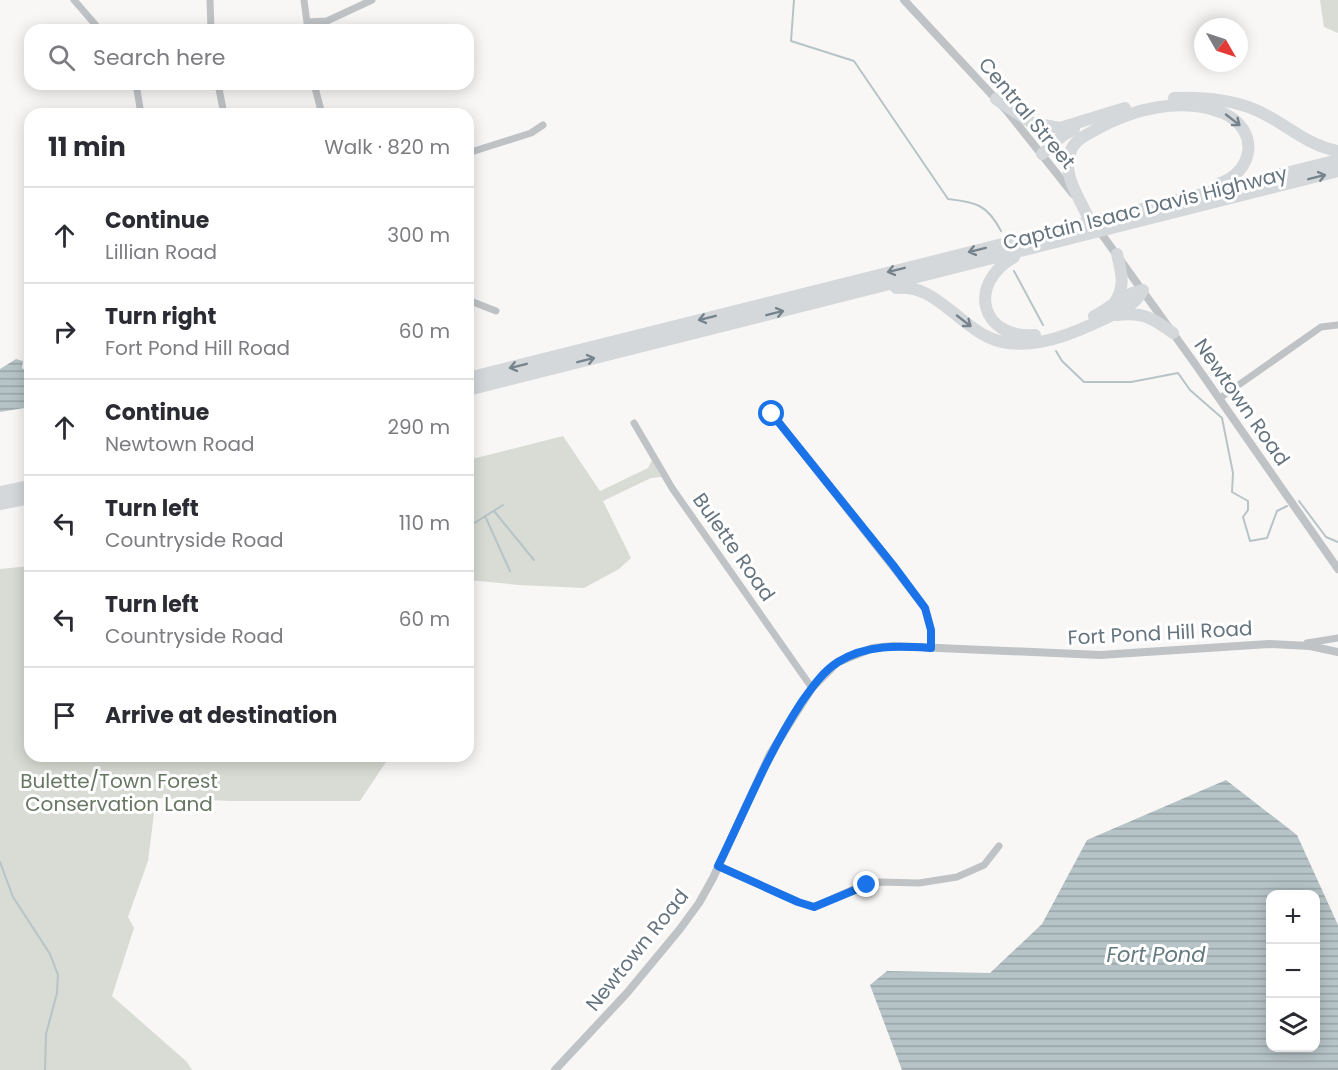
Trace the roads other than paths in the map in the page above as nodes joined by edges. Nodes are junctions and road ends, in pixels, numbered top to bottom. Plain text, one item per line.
1 (74, 0) edge
2 (210, 0) edge
3 (304, 0) edge
4 (372, 0) edge
5 (904, 0) edge
6 (95, 24) edge
7 (211, 24) edge
8 (308, 24) edge
9 (316, 24) edge
10 (137, 90) edge
11 (219, 90) edge
12 (316, 90) edge
13 (996, 99) junction
14 (140, 108) edge
15 (223, 108) edge
16 (320, 108) edge
17 (1088, 120) junction
18 (543, 125) dead end
19 (1081, 138) junction
20 (474, 151) edge
21 (1338, 151) edge
22 (1042, 154) junction
23 (1338, 160) edge
24 (1338, 171) edge
25 (1157, 206) junction
26 (1087, 215) junction
27 (1077, 232) junction
28 (1025, 251) junction
29 (1117, 254) junction
30 (955, 262) junction
31 (874, 288) junction
32 (1143, 290) junction
33 (474, 302) edge
34 (1114, 303) junction
35 (496, 310) dead end
36 (1107, 318) junction
37 (1338, 324) edge
38 (1173, 333) junction
39 (474, 377) edge
40 (474, 388) edge
41 (1220, 398) junction
42 (772, 414) dead end
43 (634, 423) dead end
44 (24, 487) edge
45 (0, 492) edge
46 (24, 499) edge
47 (0, 504) edge
48 (1338, 569) edge
49 (1338, 638) edge
50 (1293, 644) junction
51 (876, 647) joint
52 (931, 648) junction
53 (1338, 652) edge
54 (812, 687) junction
55 (999, 846) dead end
56 (718, 866) junction
57 (555, 1070) edge

1 - 6 street
2 - 7 street
3 - 8 street
4 - 9 street
5 - 13 street, Central Street
10 - 14 street
11 - 15 street
12 - 16 street
13 - 17 highway
13 - 22 street, Central Street
17 - 21 highway
17 - 22 highway
18 - 20 street
19 - 22 highway
19 -> 25 highway
19 - 26 highway
22 - 26 street, Central Street
23 - 25 highway, Captain Isaac Davis Highway
27 -> 24 highway, Captain Isaac Davis Highway
25 - 27 highway, Captain Isaac Davis Highway
26 - 29 street, Central Street
27 - 28 highway, Captain Isaac Davis Highway
27 -> 30 highway, Captain Isaac Davis Highway
28 - 30 highway, Captain Isaac Davis Highway
28 - 34 highway
29 - 32 street, Newtown Road
29 - 34 highway
30 - 31 highway
30 -> 39 highway
31 -> 36 highway
40 -> 31 highway
32 - 34 highway
32 - 36 highway
32 - 38 street, Newtown Road
33 - 35 street
36 - 38 highway
37 - 41 street
38 - 41 street, Newtown Road
41 - 48 street, Newtown Road
42 - 52 street
43 - 54 street, Bulette Road
44 - 45 highway
46 - 47 highway
49 - 50 street
50 - 52 street, Fort Pond Hill Road
50 - 53 street, Fort Pond Hill Road
51 - 52 street, Fort Pond Hill Road
51 - 54 street, Newtown Road
54 - 56 street, Newtown Road
55 - 56 street
56 - 57 street, Newtown Road

